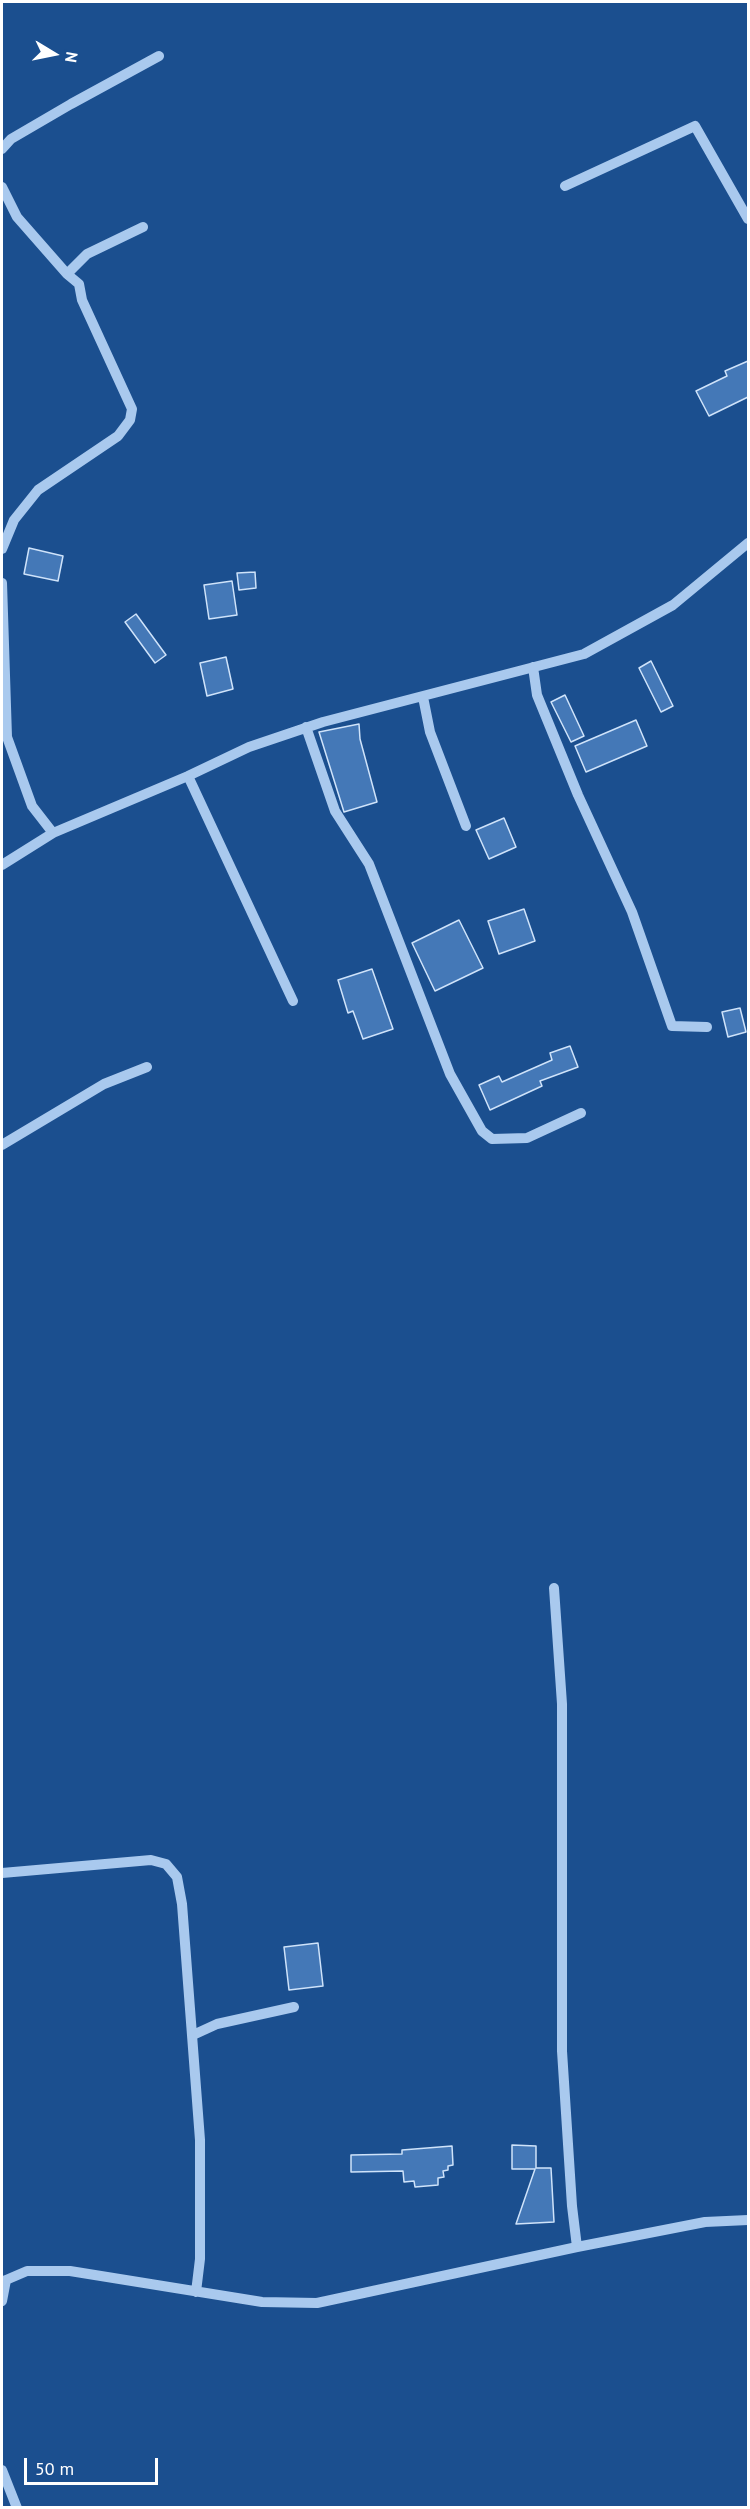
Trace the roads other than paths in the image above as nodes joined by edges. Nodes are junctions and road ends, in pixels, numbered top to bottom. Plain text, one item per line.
1 (159, 56) dead end
2 (2, 149) edge
3 (565, 186) dead end
4 (2, 187) edge
5 (748, 219) edge
6 (143, 227) dead end
7 (67, 274) junction
8 (748, 543) edge
9 (2, 549) edge
10 (2, 583) edge
11 (533, 667) junction
12 (423, 697) junction
13 (306, 727) junction
14 (188, 776) junction
15 (466, 826) dead end
16 (53, 832) junction
17 (2, 865) edge
18 (293, 1001) dead end
19 (707, 1027) dead end
20 (147, 1067) dead end
21 (581, 1113) dead end
22 (2, 1145) edge
23 (554, 1588) dead end
24 (2, 1873) edge
25 (294, 2007) dead end
26 (193, 2035) junction
27 (748, 2220) edge
28 (577, 2247) junction
29 (4, 2279) edge
30 (196, 2292) junction
31 (2, 2301) edge
32 (2, 2470) edge
33 (17, 2508) edge

1 - 2 street
3 - 5 street
4 - 7 street
6 - 7 street
7 - 9 street
8 - 11 street
10 - 16 street
11 - 12 street
11 - 19 street
12 - 13 street
12 - 15 street
13 - 14 street
13 - 21 street
14 - 16 street
14 - 18 street
16 - 17 street
20 - 22 street
23 - 28 street
24 - 26 street
25 - 26 street
26 - 30 street
27 - 28 street
28 - 30 street
29 - 30 street
29 - 31 street
32 - 33 street

